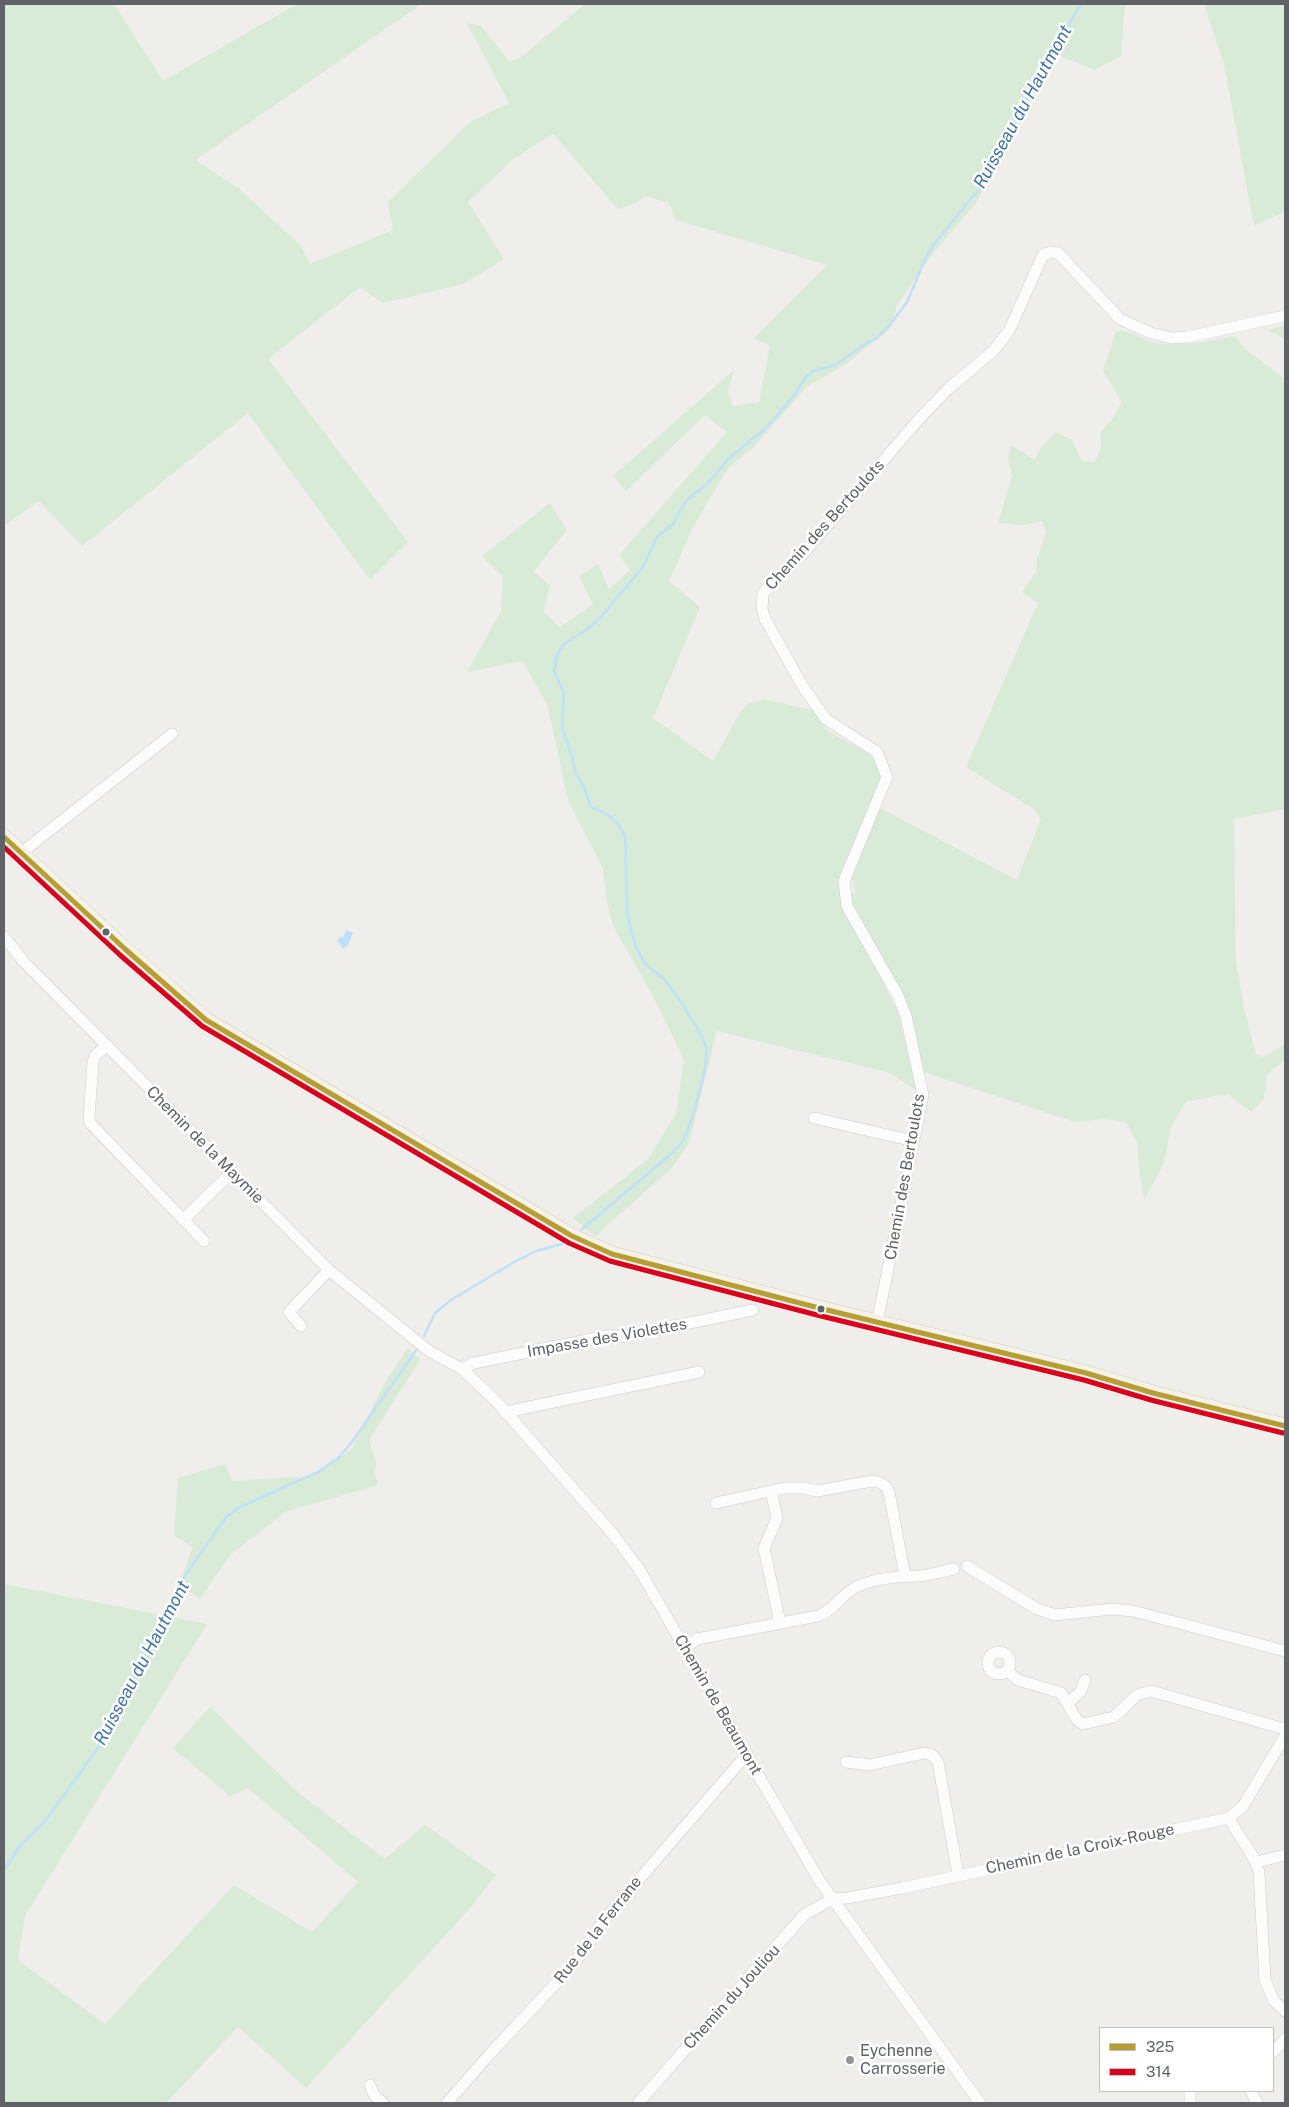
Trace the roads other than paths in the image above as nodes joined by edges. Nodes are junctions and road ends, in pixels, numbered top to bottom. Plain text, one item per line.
1 (1285, 316) edge
2 (172, 734) dead end
3 (4, 837) edge
4 (20, 852) junction
5 (4, 937) edge
6 (107, 1045) junction
7 (814, 1118) dead end
8 (914, 1141) junction
9 (232, 1172) junction
10 (183, 1220) junction
11 (204, 1241) dead end
12 (329, 1270) junction
13 (753, 1310) dead end
14 (878, 1323) junction
15 (301, 1326) dead end
16 (417, 1341) joint
17 (462, 1369) junction
18 (699, 1372) dead end
19 (505, 1412) junction
20 (1285, 1426) edge
21 (771, 1491) junction
22 (716, 1503) dead end
23 (966, 1566) dead end
24 (954, 1569) dead end
25 (905, 1576) junction
26 (780, 1623) junction
27 (685, 1648) junction
28 (1285, 1651) edge
29 (1008, 1671) dead end
30 (1085, 1680) dead end
31 (1068, 1703) junction
32 (1285, 1729) edge
33 (1283, 1743) edge
34 (747, 1754) junction
35 (846, 1762) dead end
36 (1230, 1818) junction
37 (1285, 1855) edge
38 (1257, 1862) junction
39 (958, 1875) junction
40 (832, 1899) junction
41 (1285, 2011) edge
42 (1285, 2039) edge
43 (1274, 2051) edge
44 (370, 2085) dead end
45 (383, 2103) edge
46 (447, 2103) edge
47 (638, 2103) edge
48 (980, 2103) edge

1 - 8 street, Chemin des Bertoulots
2 - 4 street
3 - 4 main road
4 - 14 main road
5 - 6 street, Chemin de la Maymie
6 - 9 street, Chemin de la Maymie
6 - 10 street
7 - 8 street
8 - 14 street, Chemin des Bertoulots
9 - 10 street
9 - 12 street, Chemin de la Maymie
10 - 11 street
12 - 15 street
12 - 16 street, Chemin de la Maymie
13 - 17 street, Impasse des Violettes
14 - 20 main road
16 - 17 street, Chemin de Beaumont
17 - 19 street, Chemin de Beaumont
18 - 19 street
19 - 27 street, Chemin de Beaumont
21 - 22 street
21 - 25 street
21 - 26 street
23 - 28 street
24 - 25 street
25 - 26 street
26 - 27 street
27 - 34 street, Chemin de Beaumont
29 - 31 street
30 - 31 street
31 - 32 street
33 - 36 street
34 - 40 street, Chemin de Beaumont
34 - 46 street, Rue de la Ferrane
35 - 39 street
36 - 38 street
36 - 39 street, Chemin de la Croix-Rouge
37 - 38 street
38 - 41 street
39 - 40 street, Chemin de la Croix-Rouge
40 - 47 street, Chemin du Jouliou
40 - 48 street, Chemin de Beaumont
42 - 43 street
44 - 45 street

